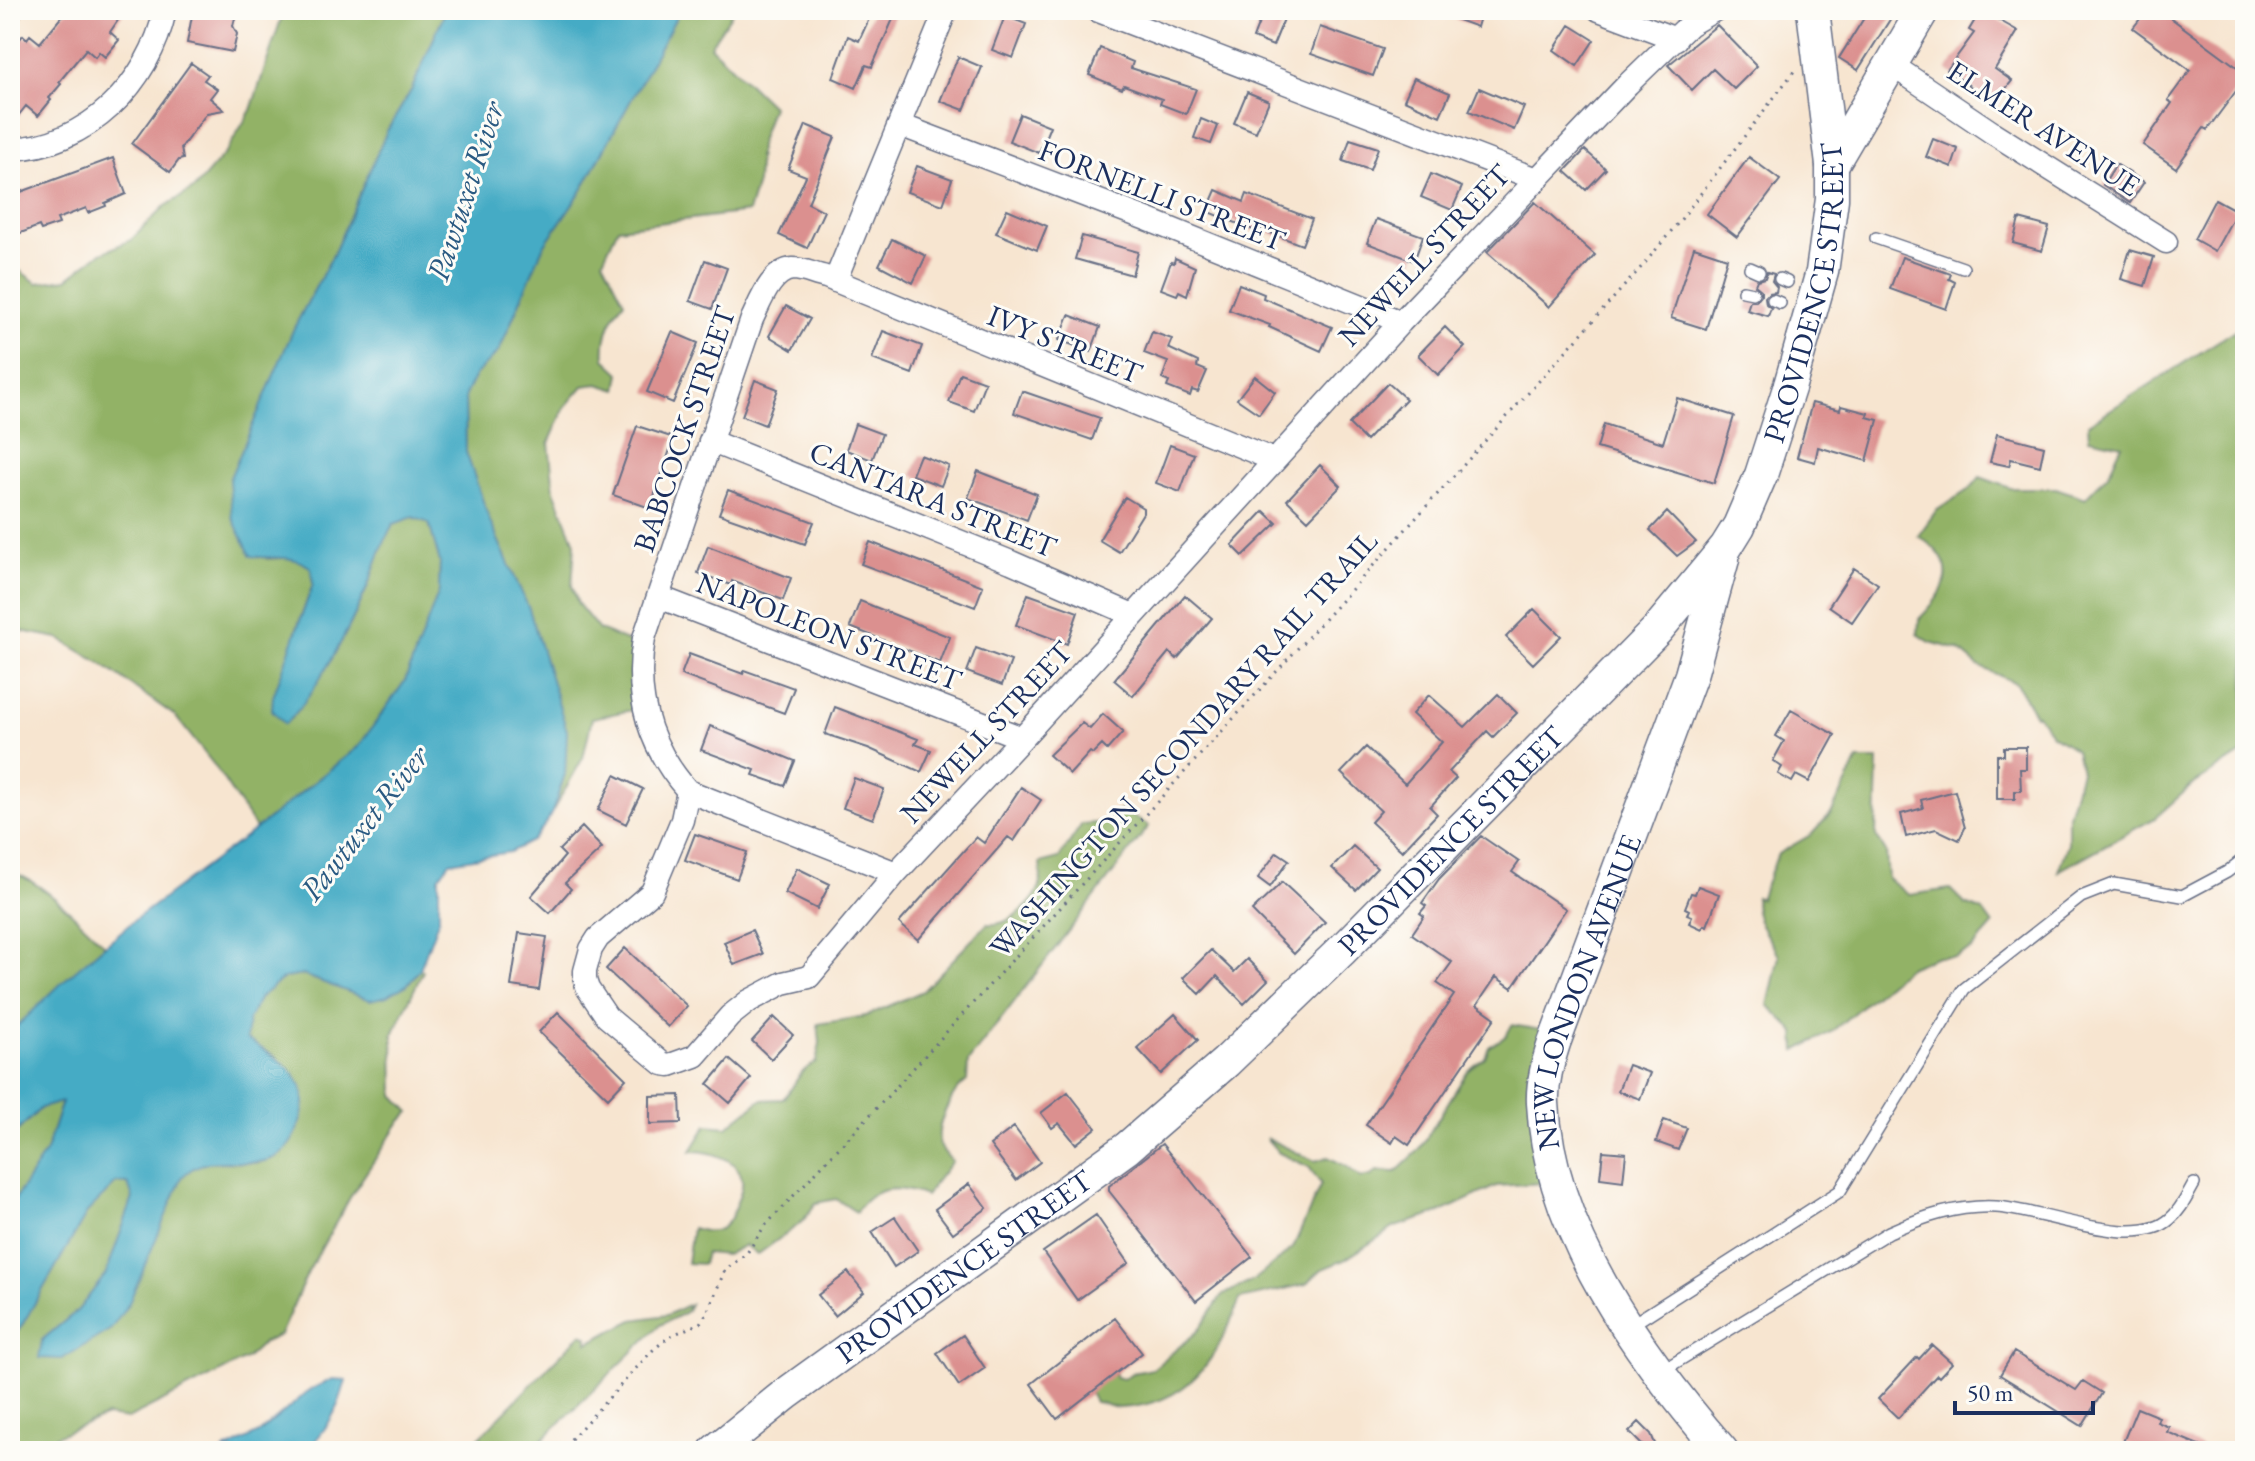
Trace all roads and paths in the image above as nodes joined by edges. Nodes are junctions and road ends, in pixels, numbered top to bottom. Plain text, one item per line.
1 (165, 10) edge
2 (946, 10) edge
3 (1096, 10) edge
4 (1599, 10) edge
5 (1715, 10) edge
6 (1923, 10) edge
7 (1815, 24) edge
8 (1676, 39) junction
9 (1889, 63) junction
10 (900, 125) junction
11 (10, 149) edge
12 (1832, 165) junction
13 (1536, 179) junction
14 (1876, 238) dead end
15 (2166, 242) dead end
16 (1963, 268) dead end
17 (835, 281) junction
18 (1401, 322) junction
19 (710, 441) junction
20 (1274, 460) junction
21 (1726, 547) junction
22 (659, 597) junction
23 (1133, 615) junction
24 (1022, 738) junction
25 (688, 791) junction
26 (2245, 858) edge
27 (896, 873) junction
28 (2194, 1184) dead end
29 (1628, 1327) junction
30 (1659, 1373) junction
31 (560, 1451) edge
32 (715, 1451) edge
33 (1722, 1451) edge

1 - 11 street
2 - 10 street
3 - 13 street
4 - 8 street
5 - 8 street, NEWELL STREET
6 - 9 main road
7 - 12 main road, PROVIDENCE STREET
7 - 31 path, WASHINGTON SECONDARY RAIL TRAIL
8 - 13 street, NEWELL STREET
9 - 12 main road
9 - 15 street, ELMER AVENUE
10 - 17 street
10 - 18 street, FORNELLI STREET
12 - 21 main road, PROVIDENCE STREET
13 - 18 street, NEWELL STREET
14 - 16 lane
17 - 19 street, BABCOCK STREET
17 - 20 street, IVY STREET
18 - 20 street, NEWELL STREET
19 - 22 street, BABCOCK STREET
19 - 23 street, CANTARA STREET
20 - 23 street, NEWELL STREET
21 - 29 main road, NEW LONDON AVENUE
21 - 32 main road, PROVIDENCE STREET
22 - 24 street, NAPOLEON STREET
22 - 25 street
23 - 24 street, NEWELL STREET
24 - 27 street, NEWELL STREET
25 - 27 street
25 - 27 street, NEWELL STREET
26 - 29 lane
28 - 30 lane
29 - 30 main road, NEW LONDON AVENUE
30 - 33 main road, NEW LONDON AVENUE

